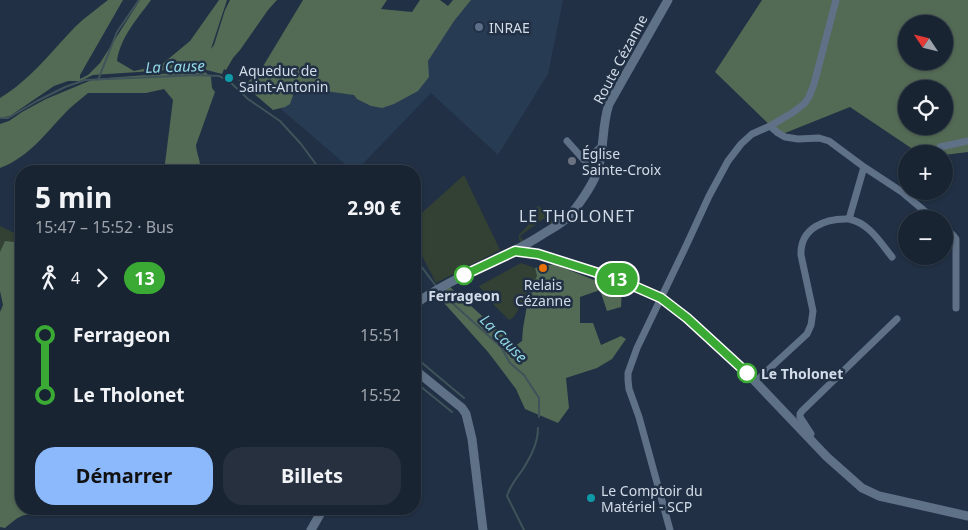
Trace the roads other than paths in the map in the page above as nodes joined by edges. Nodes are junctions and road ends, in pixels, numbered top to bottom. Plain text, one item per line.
1 (668, 0) edge
2 (836, 0) edge
3 (770, 126) junction
4 (567, 141) dead end
5 (968, 141) edge
6 (949, 145) edge
7 (602, 146) junction
8 (864, 167) junction
9 (898, 187) edge
10 (914, 200) edge
11 (924, 210) edge
12 (849, 219) junction
13 (953, 234) edge
14 (515, 251) junction
15 (892, 258) dead end
16 (661, 298) junction
17 (421, 300) edge
18 (956, 308) dead end
19 (897, 320) dead end
20 (421, 375) edge
21 (755, 382) junction
22 (808, 437) junction
23 (320, 515) edge
24 (968, 516) edge
25 (311, 530) edge
26 (483, 530) edge
27 (670, 530) edge

1 - 7 street, Route Cézanne
2 - 3 street
3 - 8 street
3 - 16 street
4 - 7 street
5 - 6 street
7 - 14 street, Route Cézanne
8 - 9 street
8 - 12 street
10 - 11 street
12 - 15 street
12 - 21 street
13 - 18 street
14 - 16 street
14 - 17 street, Route Cézanne
16 - 21 street
16 - 27 street
19 - 22 street
20 - 26 street
21 - 22 street
22 - 24 street
23 - 25 street

